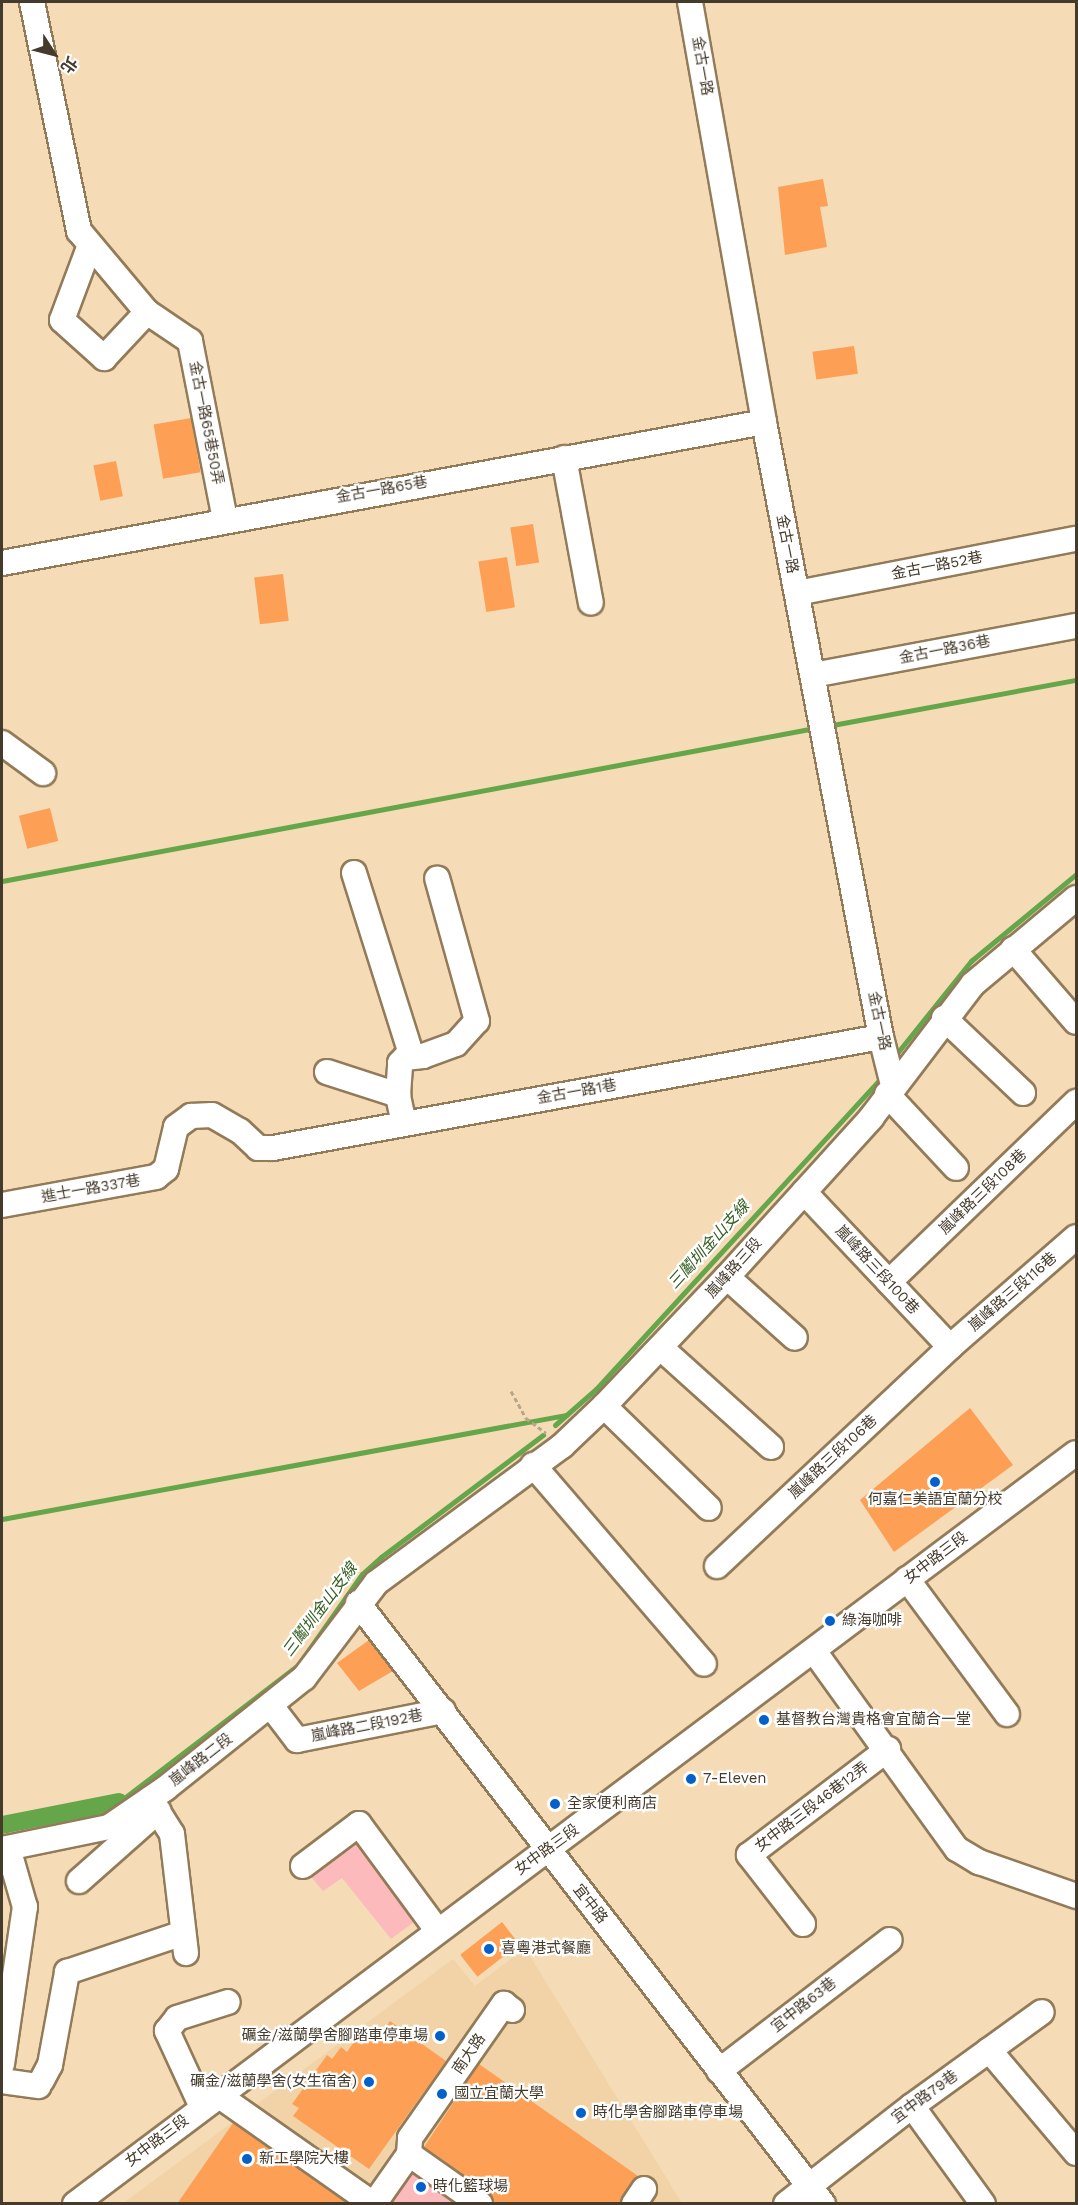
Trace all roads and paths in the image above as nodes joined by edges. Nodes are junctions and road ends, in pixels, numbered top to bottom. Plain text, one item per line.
1 (32, 2) edge
2 (690, 2) edge
3 (84, 238) junction
4 (147, 312) junction
5 (764, 422) junction
6 (564, 458) junction
7 (225, 519) junction
8 (1077, 539) edge
9 (2, 563) edge
10 (797, 593) junction
11 (591, 603) dead end
12 (1077, 626) edge
13 (813, 675) junction
14 (2, 743) edge
15 (43, 773) dead end
16 (354, 873) dead end
17 (436, 878) dead end
18 (1077, 898) edge
19 (1013, 950) junction
20 (944, 1018) junction
21 (1077, 1022) edge
22 (881, 1037) junction
23 (412, 1057) junction
24 (327, 1072) dead end
25 (890, 1090) junction
26 (1023, 1093) dead end
27 (398, 1095) junction
28 (1077, 1102) edge
29 (404, 1124) junction
30 (273, 1148) joint
31 (956, 1167) dead end
32 (804, 1192) junction
33 (2, 1205) edge
34 (1077, 1237) edge
35 (728, 1277) junction
36 (889, 1282) junction
37 (795, 1338) dead end
38 (950, 1347) junction
39 (661, 1348) junction
40 (511, 1391) dead end
41 (604, 1406) junction
42 (561, 1446) junction
43 (771, 1447) dead end
44 (1075, 1459) edge
45 (533, 1465) junction
46 (709, 1508) dead end
47 (717, 1566) dead end
48 (907, 1579) junction
49 (358, 1603) junction
50 (814, 1651) junction
51 (704, 1664) dead end
52 (271, 1706) junction
53 (443, 1711) junction
54 (1007, 1714) dead end
55 (888, 1749) junction
56 (154, 1805) junction
57 (5, 1849) edge
58 (547, 1849) junction
59 (303, 1866) dead end
60 (79, 1881) dead end
61 (1077, 1896) edge
62 (803, 1924) dead end
63 (438, 1931) junction
64 (890, 1940) dead end
65 (228, 2002) dead end
66 (512, 2010) dead end
67 (1042, 2012) dead end
68 (989, 2050) junction
69 (2, 2064) edge
70 (719, 2071) junction
71 (2, 2080) edge
72 (210, 2101) junction
73 (912, 2106) junction
74 (1077, 2152) edge
75 (409, 2154) junction
76 (816, 2195) edge
77 (75, 2204) edge
78 (374, 2204) edge
79 (480, 2204) edge
80 (786, 2204) edge
81 (982, 2204) edge

1 - 3 street
2 - 5 street, 金古一路
3 - 4 street, 金古一路65巷50弄
3 - 4 street
4 - 7 street, 金古一路65巷50弄
5 - 6 street, 金古一路65巷
5 - 10 street, 金古一路
6 - 7 street, 金古一路65巷
6 - 11 street
7 - 9 street, 金古一路65巷
8 - 10 street, 金古一路52巷
10 - 13 street, 金古一路
12 - 13 street, 金古一路36巷
13 - 22 street, 金古一路
14 - 15 street
16 - 23 street
17 - 23 street
18 - 19 street, 嵐峰路三段
19 - 20 street, 嵐峰路三段
19 - 21 street
20 - 25 street, 嵐峰路三段
20 - 26 street
22 - 25 street, 金古一路
22 - 29 street, 金古一路1巷
23 - 27 street
24 - 27 street
25 - 31 street
25 - 32 street, 嵐峰路三段
27 - 29 street
28 - 36 street, 嵐峰路三段108巷
29 - 30 street, 金古一路1巷
30 - 33 street, 進士一路337巷
32 - 35 street, 嵐峰路三段
32 - 36 street, 嵐峰路三段100巷
34 - 38 street, 嵐峰路三段116巷
35 - 37 street
35 - 39 street, 嵐峰路三段
36 - 38 street, 嵐峰路三段100巷
38 - 47 street, 嵐峰路三段106巷
39 - 41 street, 嵐峰路三段
39 - 43 street
40 - 42 path
41 - 42 street, 嵐峰路三段
41 - 46 street
42 - 45 street, 嵐峰路三段
44 - 48 street, 女中路三段
45 - 49 street, 嵐峰路三段
45 - 51 street
48 - 50 street, 女中路三段
48 - 54 street
49 - 52 street, 嵐峰路二段
49 - 53 street, 宜中路
50 - 55 street
50 - 58 street, 女中路三段
52 - 53 street, 嵐峰路二段192巷
52 - 56 street, 嵐峰路二段
53 - 58 street, 宜中路
55 - 61 street
55 - 62 street, 女中路三段46巷12弄
56 - 57 street, 嵐峰路二段
56 - 60 street
56 - 71 street
57 - 69 street
58 - 63 street, 女中路三段
58 - 70 street, 宜中路
59 - 63 street
63 - 72 street, 女中路三段
64 - 70 street, 宜中路63巷
65 - 72 street
66 - 75 street, 南大路
67 - 68 street, 宜中路79巷
68 - 73 street, 宜中路79巷
68 - 74 street
70 - 76 street, 宜中路
72 - 77 street, 女中路三段
72 - 78 street
73 - 76 street, 宜中路79巷
73 - 81 street
75 - 78 street, 南大路
75 - 79 street
76 - 80 street, 宜中路79巷

